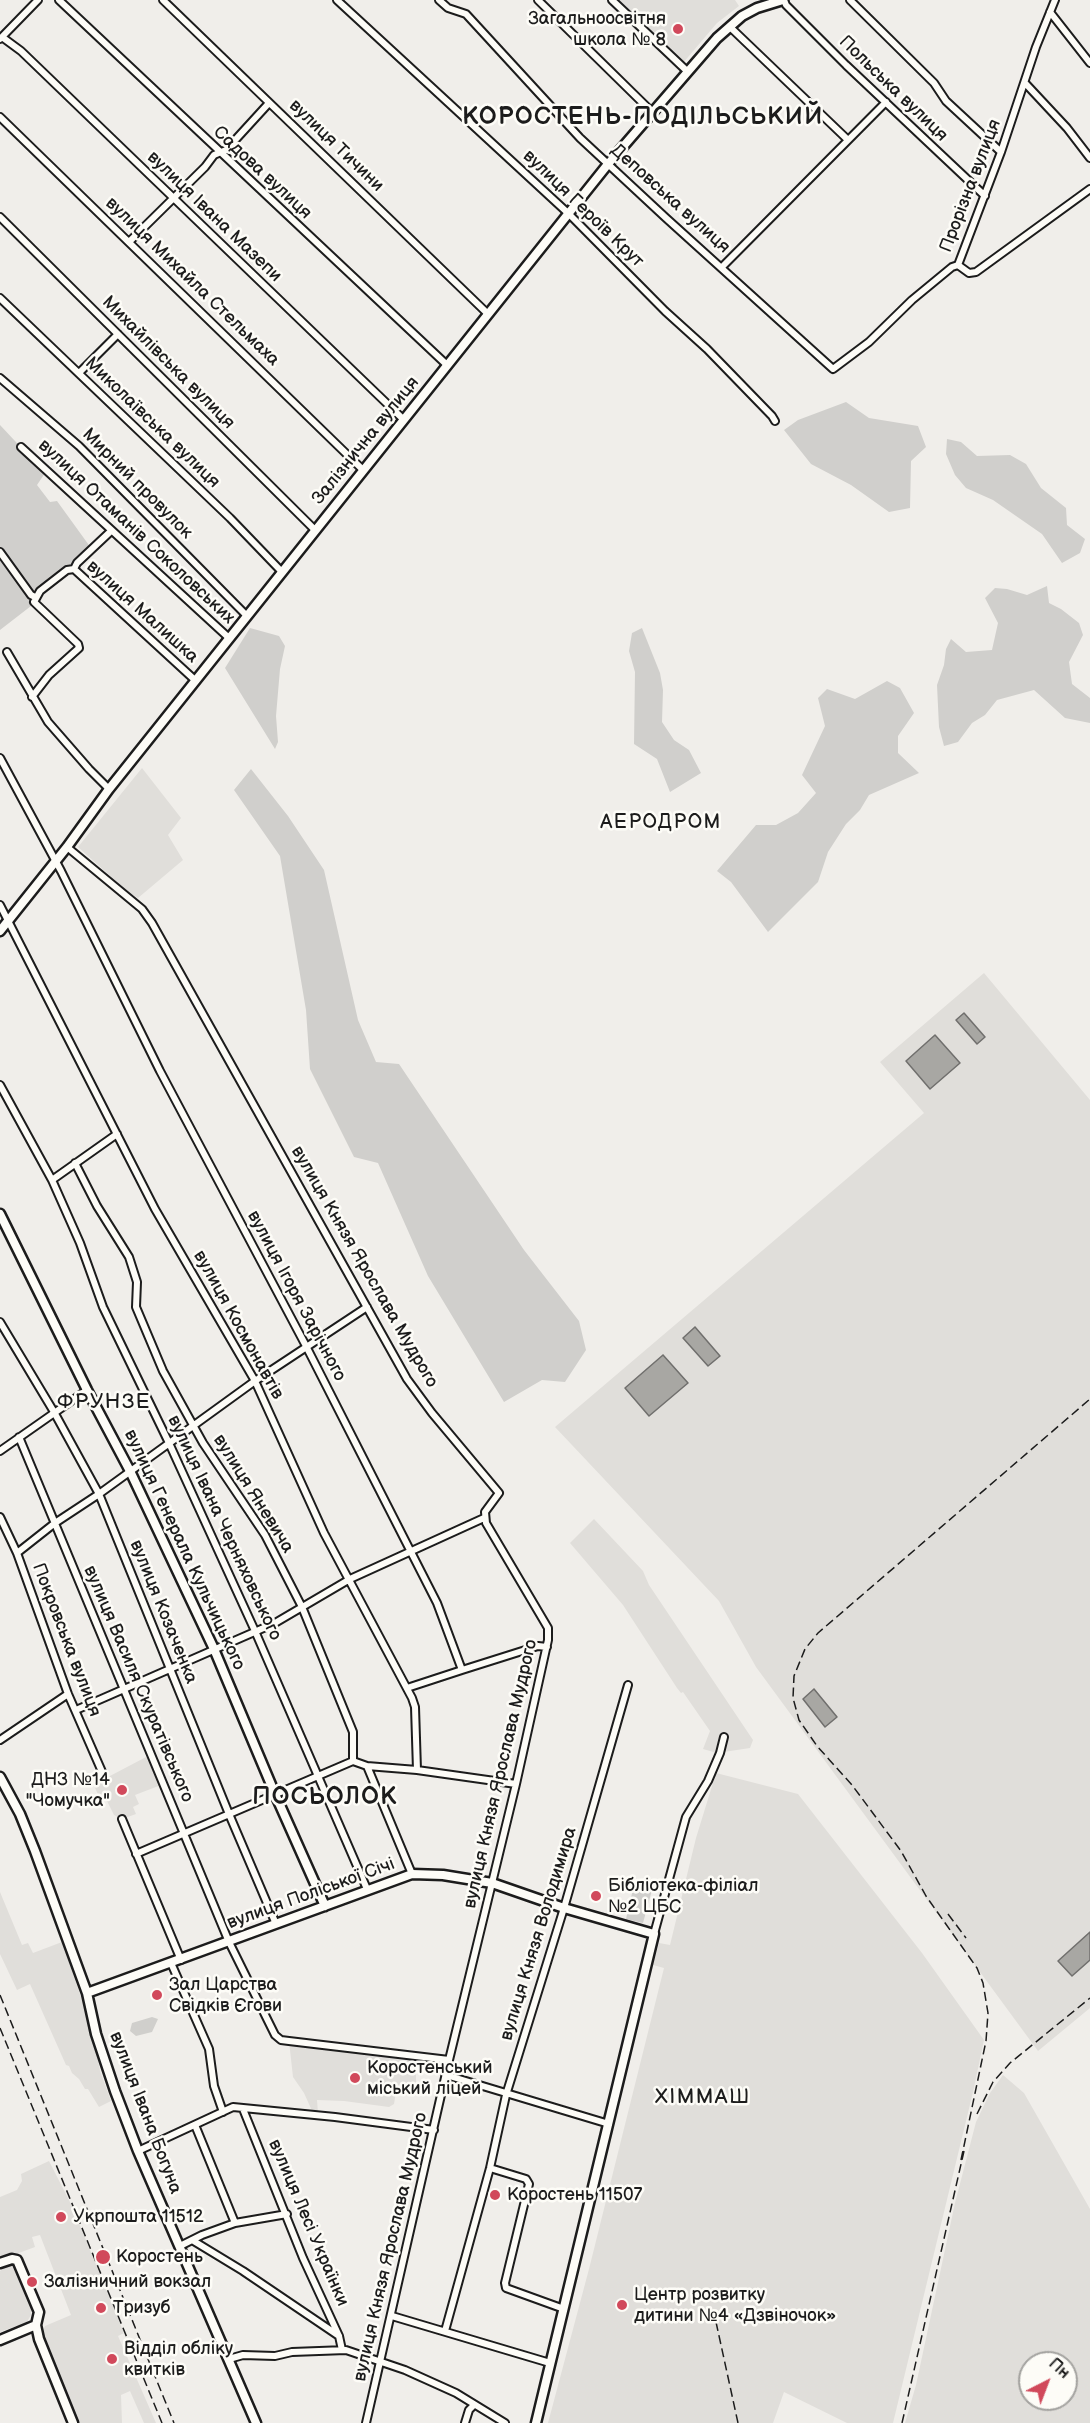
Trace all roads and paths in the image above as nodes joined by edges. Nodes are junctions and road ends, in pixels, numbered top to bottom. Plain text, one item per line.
1 (38, 0) edge
2 (59, 0) edge
3 (163, 0) edge
4 (337, 0) edge
5 (439, 0) edge
6 (538, 0) edge
7 (612, 0) edge
8 (783, 0) edge
9 (849, 0) edge
10 (1055, 0) edge
11 (756, 4) edge
12 (1050, 12) junction
13 (730, 27) junction
14 (1, 38) edge
15 (1090, 63) edge
16 (688, 72) junction
17 (1025, 83) junction
18 (886, 102) junction
19 (269, 103) junction
20 (652, 112) junction
21 (0, 117) edge
22 (848, 140) junction
23 (219, 152) junction
24 (1001, 152) junction
25 (1090, 158) edge
26 (608, 164) junction
27 (1090, 189) edge
28 (985, 196) junction
29 (173, 197) junction
30 (569, 214) junction
31 (0, 217) edge
32 (130, 241) junction
33 (958, 265) junction
34 (722, 267) junction
35 (0, 298) edge
36 (488, 314) junction
37 (118, 334) junction
38 (447, 365) junction
39 (833, 369) joint
40 (79, 373) junction
41 (0, 378) edge
42 (404, 420) junction
43 (775, 421) dead end
44 (21, 447) dead end
45 (363, 470) junction
46 (315, 530) junction
47 (111, 531) junction
48 (0, 552) edge
49 (74, 569) junction
50 (282, 572) junction
51 (35, 597) junction
52 (247, 616) junction
53 (229, 638) junction
54 (7, 652) dead end
55 (196, 681) junction
56 (32, 697) junction
57 (0, 758) edge
58 (109, 789) junction
59 (67, 847) junction
60 (55, 861) junction
61 (0, 905) edge
62 (8, 921) junction
63 (0, 931) edge
64 (0, 1085) edge
65 (117, 1134) junction
66 (75, 1163) junction
67 (52, 1180) junction
68 (0, 1214) edge
69 (367, 1307) junction
70 (0, 1322) edge
71 (306, 1346) junction
72 (255, 1381) junction
73 (87, 1390) junction
74 (54, 1412) junction
75 (193, 1426) junction
76 (19, 1437) junction
77 (169, 1443) junction
78 (0, 1451) edge
79 (130, 1471) junction
80 (99, 1494) junction
81 (0, 1517) edge
82 (484, 1518) junction
83 (55, 1523) junction
84 (410, 1551) junction
85 (17, 1553) junction
86 (350, 1579) junction
87 (302, 1607) junction
88 (255, 1631) junction
89 (547, 1647) junction
90 (214, 1649) junction
91 (171, 1668) junction
92 (462, 1670) junction
93 (628, 1685) dead end
94 (407, 1688) junction
95 (124, 1689) junction
96 (68, 1694) junction
97 (76, 1710) junction
98 (723, 1737) dead end
99 (0, 1740) edge
100 (353, 1761) junction
101 (367, 1766) junction
102 (417, 1770) junction
103 (103, 1774) dead end
104 (318, 1775) junction
105 (0, 1777) edge
106 (516, 1784) junction
107 (275, 1794) junction
108 (229, 1814) junction
109 (122, 1819) dead end
110 (184, 1833) junction
111 (136, 1854) junction
112 (412, 1874) junction
113 (492, 1883) junction
114 (367, 1889) junction
115 (325, 1906) junction
116 (564, 1908) junction
117 (276, 1924) junction
118 (654, 1934) junction
119 (229, 1942) junction
120 (181, 1960) junction
121 (171, 1963) junction
122 (87, 1994) junction
123 (449, 2060) junction
124 (446, 2075) junction
125 (506, 2095) junction
126 (243, 2109) junction
127 (223, 2112) junction
128 (609, 2124) junction
129 (195, 2125) junction
130 (434, 2130) junction
131 (138, 2151) junction
132 (490, 2168) junction
133 (287, 2214) junction
134 (236, 2223) junction
135 (192, 2240) junction
136 (180, 2246) junction
137 (0, 2263) edge
138 (564, 2309) junction
139 (392, 2316) junction
140 (36, 2325) junction
141 (445, 2331) junction
142 (339, 2336) junction
143 (0, 2340) edge
144 (342, 2350) junction
145 (229, 2359) junction
146 (380, 2362) junction
147 (550, 2363) junction
148 (474, 2404) junction
149 (74, 2423) edge
150 (256, 2423) edge
151 (366, 2423) edge
152 (465, 2423) edge
153 (505, 2423) edge
154 (536, 2423) edge

1 - 14 street
2 - 23 street, Садова вулиця
3 - 19 street, вулиця Тичини
4 - 30 street, вулиця Героїв Крут
5 - 26 street, Деповська вулиця
6 - 20 street
7 - 16 street
8 - 11 street, Залізнична вулиця
8 - 18 street, Польська вулиця
9 - 24 street
10 - 12 street, Прорізна вулиця
11 - 13 street, Залізнична вулиця
12 - 15 street
12 - 17 street, Прорізна вулиця
13 - 16 street, Залізнична вулиця
13 - 22 street
14 - 29 street, вулиця Івана Мазепи
16 - 20 street, Залізнична вулиця
17 - 24 street, Прорізна вулиця
17 - 25 street
18 - 22 street
18 - 28 street, Польська вулиця
19 - 23 street
19 - 36 street, вулиця Тичини
20 - 26 street, Залізнична вулиця
21 - 32 street, вулиця Михайла Стельмаха
22 - 34 street
23 - 29 street
23 - 38 street, Садова вулиця
24 - 28 street, Прорізна вулиця
26 - 30 street, Залізнична вулиця
26 - 34 street, Деповська вулиця
27 - 33 street
28 - 33 street, Прорізна вулиця
29 - 32 street
29 - 42 street, вулиця Івана Мазепи
30 - 36 street, Залізнична вулиця
30 - 43 street, вулиця Героїв Крут
31 - 37 street, Михайлівська вулиця
32 - 45 street, вулиця Михайла Стельмаха
33 - 39 street, Прорізна вулиця
34 - 39 street, Деповська вулиця
35 - 40 street, Миколаївська вулиця
36 - 38 street, Залізнична вулиця
37 - 40 street
37 - 46 street, Михайлівська вулиця
38 - 42 street, Залізнична вулиця
40 - 50 street, Миколаївська вулиця
41 - 52 street, Мирний провулок
42 - 45 street, Залізнична вулиця
44 - 47 street, вулиця Отаманів Соколовських
45 - 46 street, Залізнична вулиця
46 - 50 street, Залізнична вулиця
47 - 49 street
47 - 53 street, вулиця Отаманів Соколовських
48 - 51 street
49 - 51 street, вулиця Малишка
49 - 55 street, вулиця Малишка
50 - 52 street, Залізнична вулиця
51 - 56 street
52 - 53 street, Залізнична вулиця
53 - 55 street, Залізнична вулиця
54 - 56 street
55 - 58 street, Залізнична вулиця
56 - 58 street
57 - 60 street, вулиця Ігоря Зарічного
58 - 59 street, Залізнична вулиця
59 - 60 street, Залізнична вулиця
59 - 69 street, вулиця Князя Ярослава Мудрого
60 - 62 street, Залізнична вулиця
60 - 71 street, вулиця Ігоря Зарічного
61 - 62 street, вулиця Космонавтів
62 - 63 street, Залізнична вулиця
62 - 65 street, вулиця Космонавтів
64 - 67 street, вулиця Івана Черняховського
65 - 66 street
65 - 72 street, вулиця Космонавтів
66 - 67 street
66 - 75 street, вулиця Яневича
67 - 77 street, вулиця Івана Черняховського
68 - 73 street, вулиця Генерала Кульчицького
69 - 71 street
69 - 82 street, вулиця Князя Ярослава Мудрого
70 - 74 street, вулиця Козаченка
71 - 72 street
71 - 84 street, вулиця Ігоря Зарічного
72 - 75 street
72 - 86 street, вулиця Космонавтів
73 - 74 street
73 - 79 street, вулиця Генерала Кульчицького
74 - 76 street
74 - 80 street, вулиця Козаченка
75 - 77 street
75 - 87 street, вулиця Яневича
76 - 78 street
76 - 83 street, вулиця Василя Скуратівського
77 - 79 street
77 - 88 street, вулиця Івана Черняховського
79 - 80 street
79 - 90 street, вулиця Генерала Кульчицького
80 - 83 street
80 - 91 street, вулиця Козаченка
81 - 85 street, Покровська вулиця
82 - 84 street
82 - 89 street, вулиця Князя Ярослава Мудрого
83 - 85 street
83 - 95 street, вулиця Василя Скуратівського
84 - 86 street
84 - 92 street, вулиця Ігоря Зарічного
85 - 96 street, Покровська вулиця
86 - 87 street
86 - 94 street, вулиця Космонавтів
87 - 88 street
87 - 100 street, вулиця Яневича
88 - 90 street
88 - 104 street, вулиця Івана Черняховського
89 - 92 street
89 - 106 street, вулиця Князя Ярослава Мудрого
90 - 91 street
90 - 107 street, вулиця Генерала Кульчицького
91 - 95 street
91 - 108 street, вулиця Козаченка
92 - 94 street
93 - 116 street, вулиця Князя Володимира
94 - 102 street, вулиця Космонавтів
95 - 97 street
95 - 110 street, вулиця Василя Скуратівського
96 - 97 street, Покровська вулиця
96 - 99 street
97 - 103 street, Покровська вулиця
98 - 118 street
100 - 101 street
100 - 104 street
101 - 102 street
101 - 112 street
102 - 106 street
104 - 107 street
104 - 114 street, вулиця Івана Черняховського
105 - 122 street, вулиця Івана Богуна
106 - 113 street, вулиця Князя Ярослава Мудрого
107 - 108 street
107 - 115 street, вулиця Генерала Кульчицького
108 - 110 street
108 - 117 street, вулиця Козаченка
109 - 111 street
110 - 111 street
110 - 119 street, вулиця Василя Скуратівського
111 - 120 street
112 - 113 street, вулиця Поліської Січі
112 - 114 street, вулиця Поліської Січі
113 - 116 street, вулиця Поліської Січі
113 - 123 street, вулиця Князя Ярослава Мудрого
114 - 115 street, вулиця Поліської Січі
115 - 117 street, вулиця Поліської Січі
116 - 118 street, вулиця Поліської Січі
116 - 125 street, вулиця Князя Володимира
117 - 119 street, вулиця Поліської Січі
118 - 128 street
119 - 120 street, вулиця Поліської Січі
119 - 123 street, вулиця Василя Скуратівського
120 - 121 street, вулиця Поліської Січі
121 - 122 street, вулиця Поліської Січі
121 - 127 street
122 - 131 street, вулиця Івана Богуна
123 - 124 street, вулиця Князя Ярослава Мудрого
124 - 125 street
124 - 130 street, вулиця Князя Ярослава Мудрого
125 - 128 street
125 - 132 street, вулиця Князя Володимира
126 - 127 street
126 - 130 street
126 - 133 street, вулиця Лесі Українки
127 - 129 street
128 - 138 street
129 - 131 street
129 - 134 street
130 - 139 street, вулиця Князя Ярослава Мудрого
131 - 136 street, вулиця Івана Богуна
132 - 138 street
132 - 141 street, вулиця Князя Володимира
133 - 134 street
133 - 142 street, вулиця Лесі Українки
134 - 135 street
135 - 136 street
135 - 142 street
136 - 145 street, вулиця Івана Богуна
137 - 140 street
138 - 147 street
139 - 141 street
139 - 146 street, вулиця Князя Ярослава Мудрого
140 - 143 street
140 - 149 street
141 - 147 street
142 - 144 street, вулиця Лесі Українки
144 - 145 street
144 - 146 street
145 - 150 street, вулиця Івана Богуна
146 - 148 street
146 - 151 street, вулиця Князя Ярослава Мудрого
147 - 154 street
148 - 152 street
148 - 153 street

